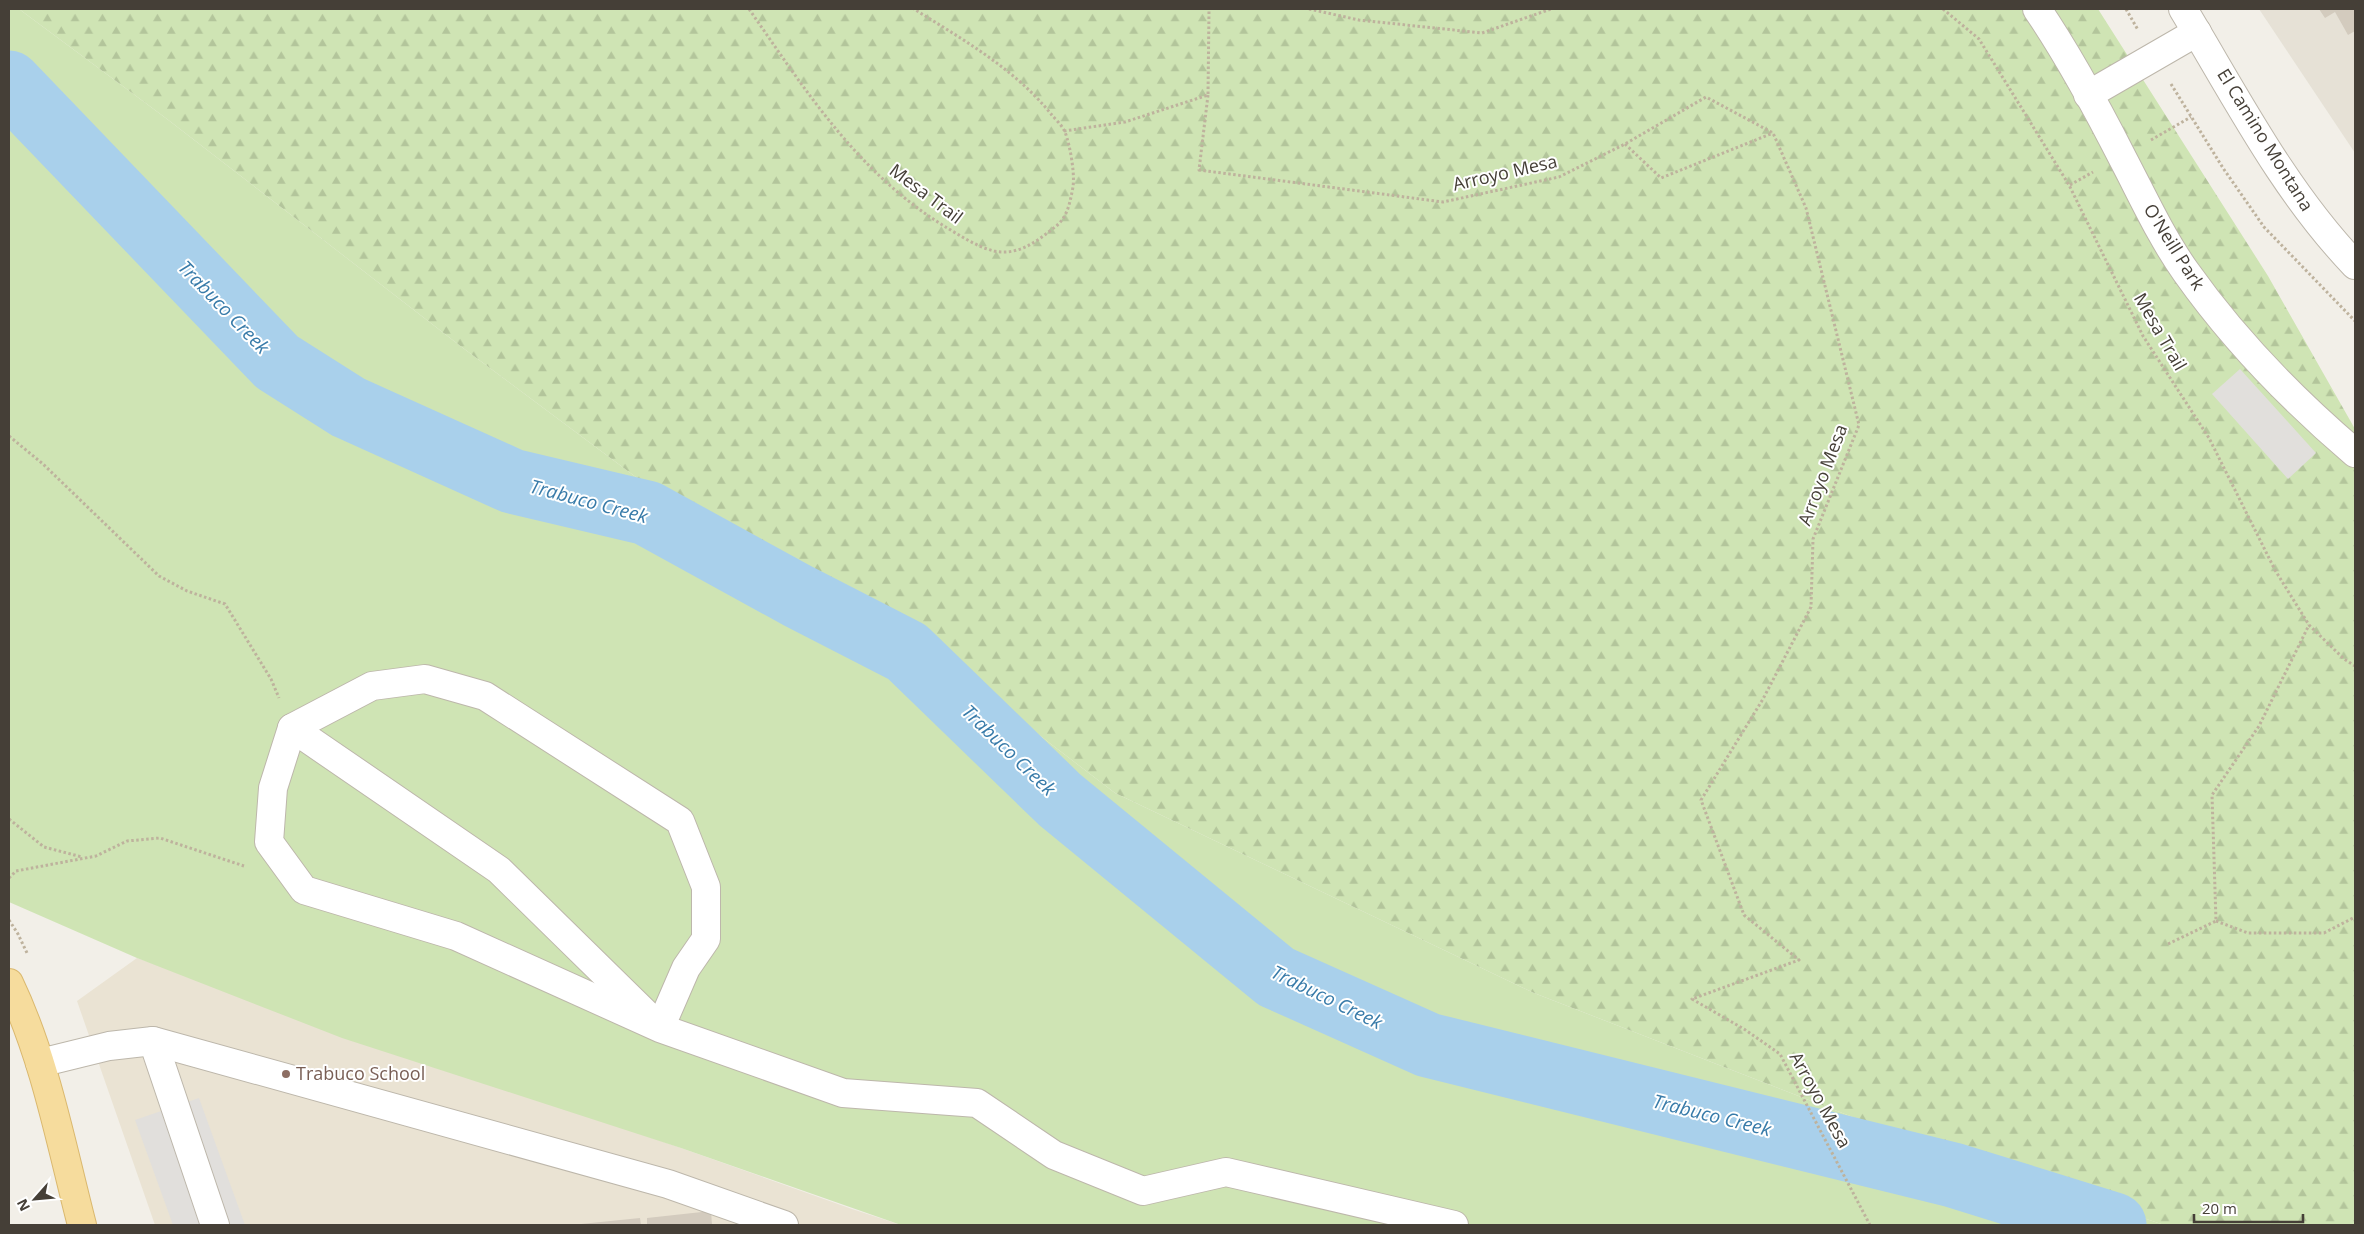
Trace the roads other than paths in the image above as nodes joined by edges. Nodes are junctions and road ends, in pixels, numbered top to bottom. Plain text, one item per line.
1 (2037, 9) edge
2 (2183, 9) edge
3 (2197, 32) junction
4 (2088, 95) junction
5 (2355, 265) edge
6 (2355, 454) edge
7 (292, 728) junction
8 (9, 983) edge
9 (660, 1028) junction
10 (153, 1041) junction
11 (40, 1063) junction
12 (82, 1225) edge
13 (215, 1225) edge
14 (784, 1225) edge
15 (1454, 1225) edge

1 - 4 street, O'Neill Park
2 - 3 street, El Camino Montana
3 - 4 street
3 - 5 street, El Camino Montana
4 - 6 street, O'Neill Park
7 - 9 street
7 - 9 street
7 - 9 street
8 - 11 main road
9 - 15 street
10 - 11 street
10 - 13 street
10 - 14 street
11 - 12 main road

